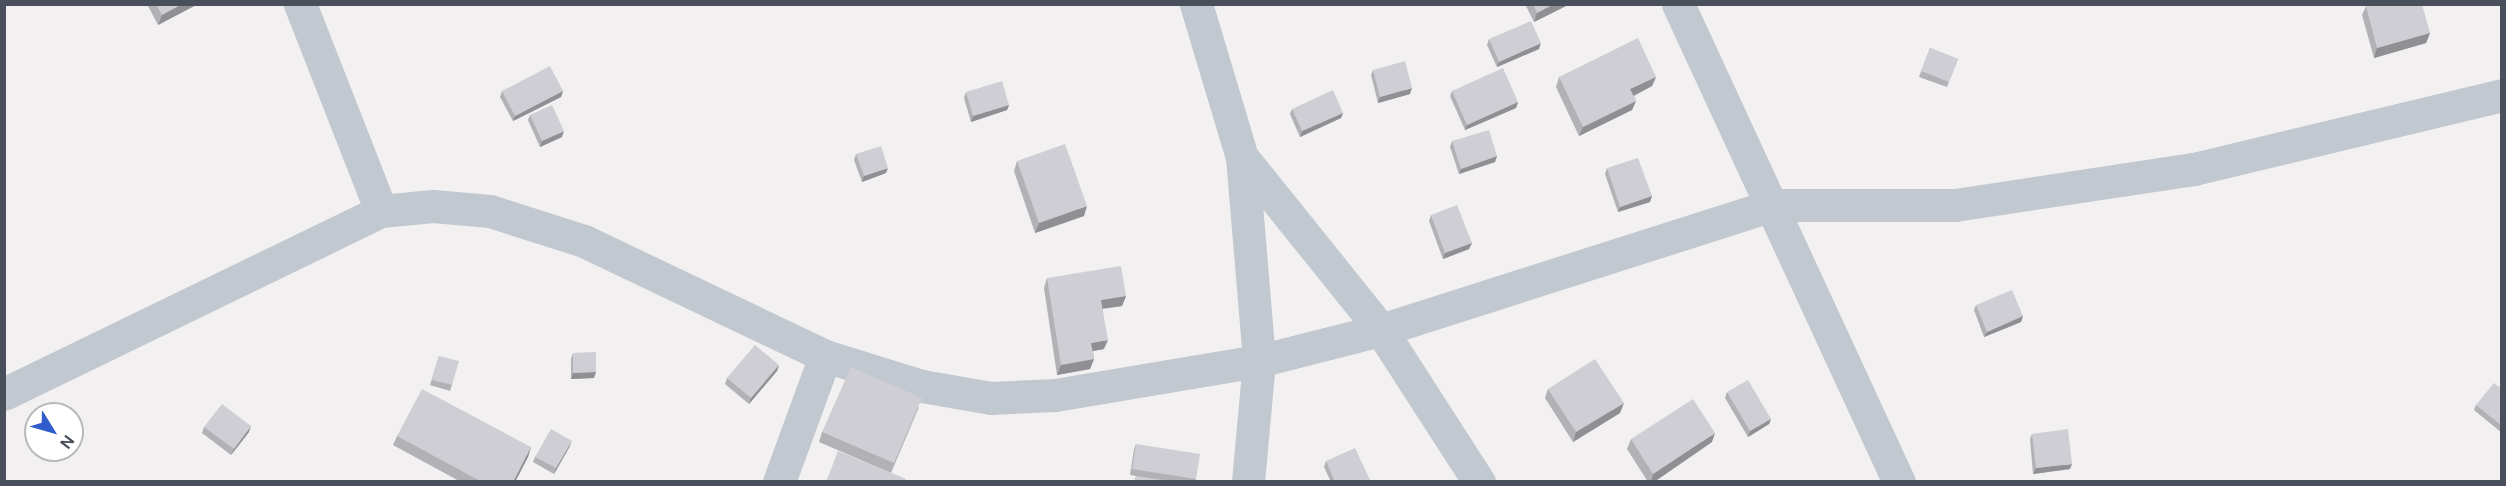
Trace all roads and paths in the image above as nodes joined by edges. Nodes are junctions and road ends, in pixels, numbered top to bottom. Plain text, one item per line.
1 (300, 4) edge
2 (1196, 4) edge
3 (1678, 4) edge
4 (2502, 94) edge
5 (1242, 157) junction
6 (1773, 205) junction
7 (381, 211) junction
8 (1382, 330) junction
9 (825, 356) junction
10 (1259, 361) junction
11 (4, 394) edge
12 (779, 482) edge
13 (1248, 482) edge
14 (1479, 482) edge
15 (1899, 482) edge

1 - 7 street
2 - 5 street
3 - 6 street
4 - 6 street
5 - 8 street
5 - 10 street
6 - 8 street
6 - 15 street
7 - 9 street
7 - 11 street
8 - 10 street
8 - 14 street
9 - 10 street
9 - 12 street
10 - 13 street

